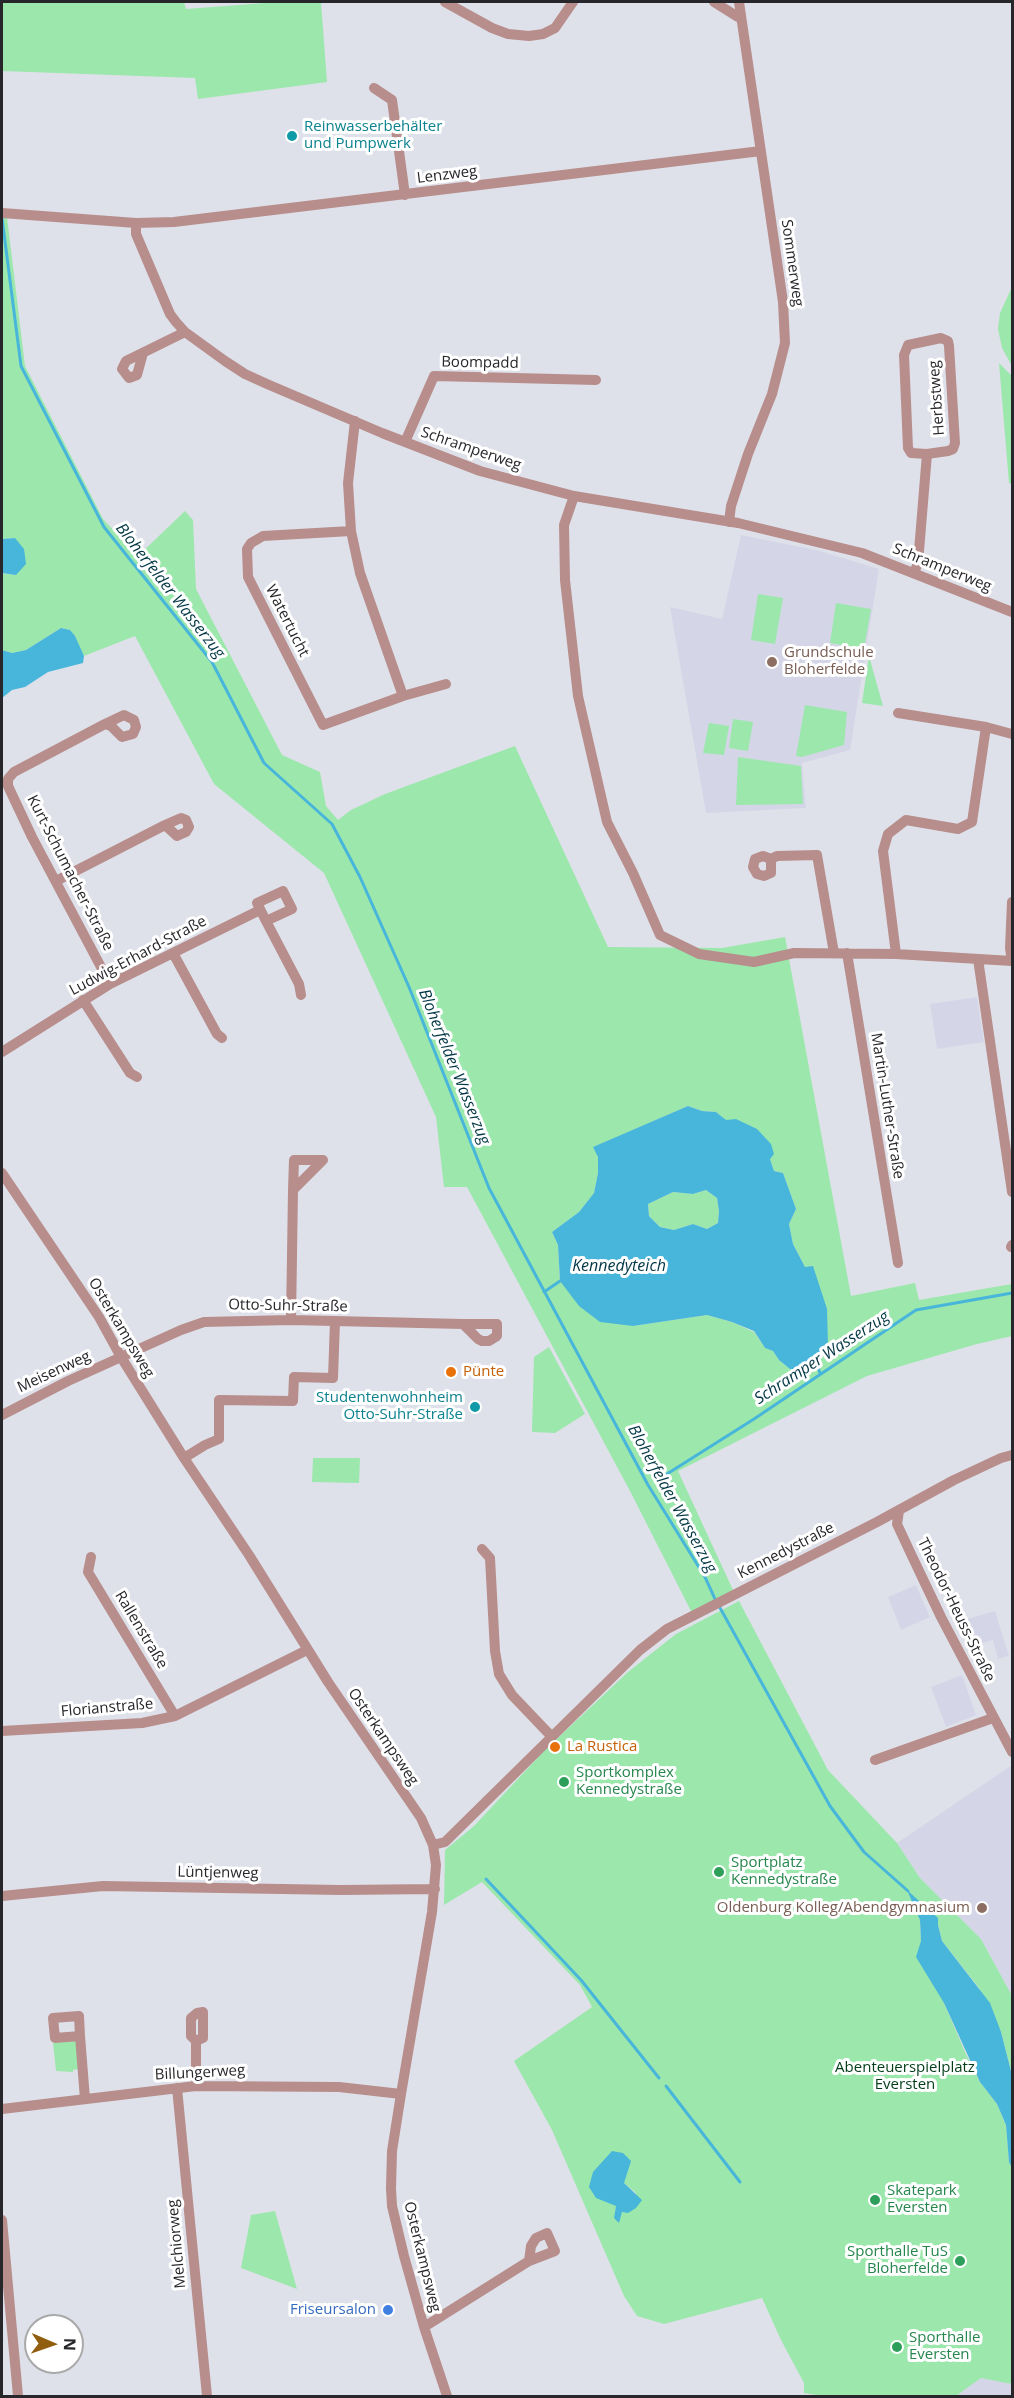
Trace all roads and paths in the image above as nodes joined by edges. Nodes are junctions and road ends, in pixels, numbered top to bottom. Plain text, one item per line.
1 (446, 2) edge
2 (573, 2) edge
3 (714, 2) edge
4 (739, 2) edge
5 (741, 16) junction
6 (374, 88) dead end
7 (761, 150) junction
8 (405, 195) junction
9 (2, 213) edge
10 (136, 223) junction
11 (185, 332) junction
12 (144, 353) dead end
13 (596, 380) dead end
14 (355, 421) junction
15 (405, 442) junction
16 (927, 454) junction
17 (574, 496) junction
18 (729, 522) junction
19 (351, 531) junction
20 (914, 573) junction
21 (1012, 612) edge
22 (446, 684) dead end
23 (403, 696) junction
24 (898, 713) dead end
25 (105, 724) dead end
26 (986, 727) junction
27 (1012, 735) edge
28 (165, 825) dead end
29 (771, 859) dead end
30 (56, 881) junction
31 (1012, 902) edge
32 (260, 910) junction
33 (266, 921) junction
34 (173, 952) junction
35 (847, 953) junction
36 (834, 954) junction
37 (896, 954) junction
38 (978, 959) junction
39 (1012, 961) edge
40 (110, 984) junction
41 (301, 995) dead end
42 (83, 1000) junction
43 (222, 1038) dead end
44 (2, 1052) edge
45 (137, 1077) dead end
46 (2, 1173) edge
47 (293, 1190) dead end
48 (1012, 1192) edge
49 (898, 1263) dead end
50 (291, 1320) junction
51 (335, 1321) junction
52 (462, 1324) dead end
53 (121, 1358) junction
54 (2, 1415) edge
55 (1012, 1455) edge
56 (184, 1458) junction
57 (898, 1511) junction
58 (482, 1549) dead end
59 (91, 1557) dead end
60 (307, 1650) junction
61 (175, 1716) junction
62 (993, 1718) junction
63 (2, 1731) edge
64 (552, 1737) junction
65 (1012, 1752) edge
66 (875, 1760) dead end
67 (433, 1845) junction
68 (435, 1889) junction
69 (2, 1896) edge
70 (80, 2036) dead end
71 (196, 2041) dead end
72 (196, 2086) junction
73 (177, 2088) junction
74 (401, 2094) junction
75 (85, 2099) junction
76 (2, 2109) edge
77 (2, 2220) edge
78 (529, 2261) dead end
79 (4, 2267) edge
80 (424, 2327) junction
81 (18, 2397) edge
82 (207, 2397) edge
83 (447, 2397) edge

1 - 2 street
3 - 5 street
4 - 5 street, Sommerweg
5 - 7 street, Sommerweg
6 - 8 street
7 - 8 street, Lenzweg
7 - 18 street, Sommerweg
8 - 10 street, Lenzweg
9 - 10 street
10 - 11 street, Schramperweg
11 - 12 street
11 - 14 street, Schramperweg
13 - 15 street, Boompadd
14 - 15 street, Schramperweg
14 - 19 street
15 - 17 street, Schramperweg
16 - 16 street, Herbstweg
16 - 20 street, Herbstweg
17 - 18 street, Schramperweg
17 - 36 street
18 - 20 street, Schramperweg
19 - 23 street
19 - 23 street, Watertucht
20 - 21 street, Schramperweg
22 - 23 street, Watertucht
24 - 26 street
25 - 30 street, Kurt-Schumacher-Straße
26 - 27 street
26 - 37 street
28 - 30 street
29 - 36 street
30 - 40 street, Kurt-Schumacher-Straße
31 - 39 street
32 - 33 street
32 - 33 street, Ludwig-Erhard-Straße
32 - 34 street, Ludwig-Erhard-Straße
33 - 41 street
34 - 40 street, Ludwig-Erhard-Straße
34 - 43 street
35 - 36 street
35 - 37 street
35 - 49 street, Martin-Luther-Straße
37 - 38 street
38 - 39 street
38 - 48 street
40 - 42 street, Ludwig-Erhard-Straße
42 - 44 street, Ludwig-Erhard-Straße
42 - 45 street
46 - 53 street, Osterkampsweg
47 - 50 street
50 - 51 street, Otto-Suhr-Straße
50 - 53 street, Otto-Suhr-Straße
51 - 52 street, Otto-Suhr-Straße
51 - 56 street
53 - 54 street, Meisenweg
53 - 56 street, Osterkampsweg
55 - 57 street, Kennedystraße
56 - 60 street, Osterkampsweg
57 - 62 street, Theodor-Heuss-Straße
57 - 64 street, Kennedystraße
58 - 64 street
59 - 61 street, Rallenstraße
60 - 61 street, Florianstraße
60 - 67 street, Osterkampsweg
61 - 63 street, Florianstraße
62 - 65 street, Theodor-Heuss-Straße
62 - 66 street
64 - 67 street, Kennedystraße
67 - 68 street, Osterkampsweg
68 - 69 street, Lüntjenweg
68 - 74 street, Osterkampsweg
70 - 75 street
71 - 72 street
72 - 73 street, Billungerweg
72 - 74 street, Billungerweg
73 - 75 street, Billungerweg
73 - 82 street, Melchiorweg
74 - 80 street, Osterkampsweg
75 - 76 street, Billungerweg
77 - 79 street
78 - 80 street
79 - 81 street
80 - 83 street, Osterkampsweg

